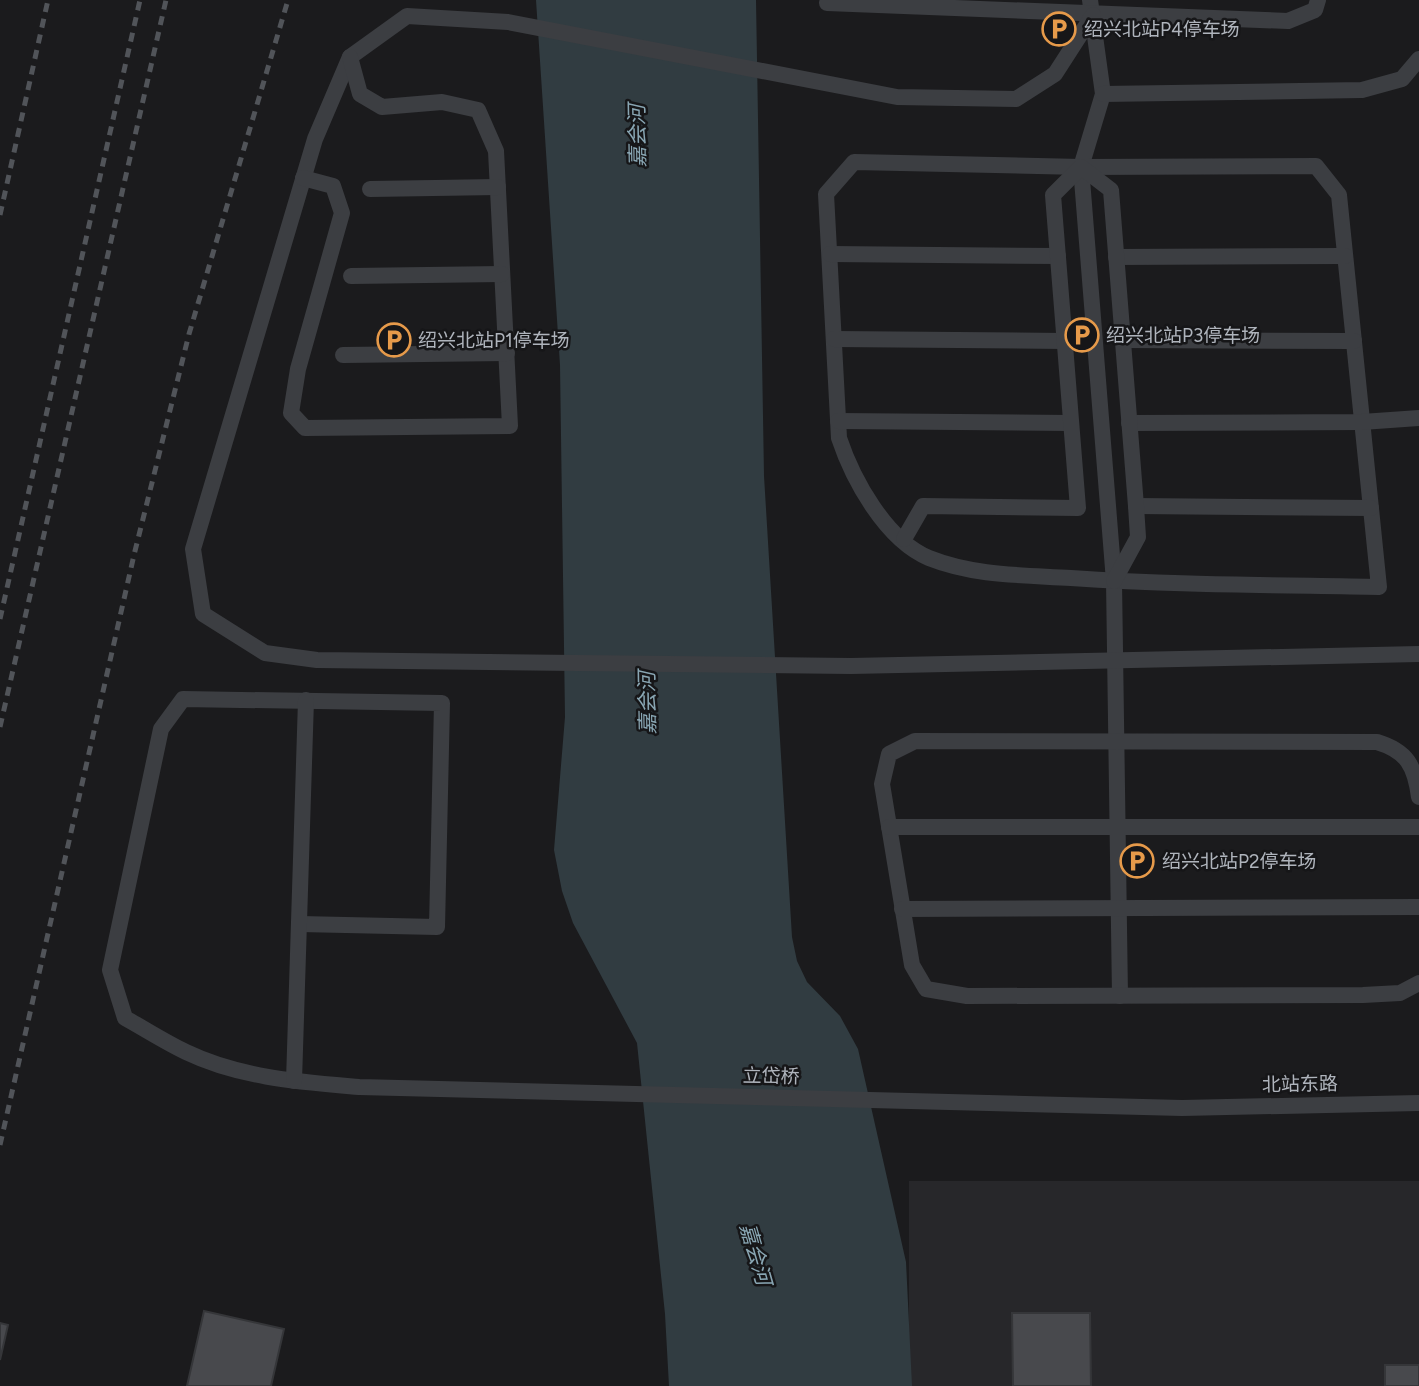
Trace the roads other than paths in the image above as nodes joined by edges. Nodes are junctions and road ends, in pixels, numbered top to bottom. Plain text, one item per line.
1 (1318, 0) edge
2 (827, 3) dead end
3 (1092, 8) edge
4 (350, 57) junction
5 (1419, 59) edge
6 (1103, 94) junction
7 (1081, 167) junction
8 (303, 178) junction
9 (498, 187) junction
10 (370, 189) dead end
11 (830, 254) junction
12 (1058, 256) junction
13 (1345, 256) junction
14 (1116, 257) junction
15 (502, 274) junction
16 (351, 276) dead end
17 (834, 339) junction
18 (1123, 340) junction
19 (1065, 341) junction
20 (1354, 341) junction
21 (507, 353) junction
22 (343, 355) dead end
23 (1419, 418) edge
24 (838, 421) junction
25 (1362, 422) junction
26 (1071, 423) junction
27 (1129, 423) junction
28 (1136, 506) junction
29 (1371, 508) junction
30 (904, 539) junction
31 (1114, 581) junction
32 (1419, 654) edge
33 (1117, 660) junction
34 (306, 700) junction
35 (1118, 741) junction
36 (1419, 797) edge
37 (889, 827) junction
38 (1119, 827) junction
39 (1419, 827) edge
40 (1119, 906) junction
41 (1419, 906) edge
42 (902, 909) junction
43 (299, 924) junction
44 (1419, 983) edge
45 (1120, 996) junction
46 (294, 1081) junction
47 (1419, 1103) edge
48 (1182, 1108) joint

1 - 3 lane
2 - 3 lane
3 - 4 lane
3 - 6 lane
4 - 8 lane
4 - 9 lane
5 - 6 lane
6 - 7 lane
7 - 11 lane
7 - 12 lane
7 - 13 lane
7 - 14 lane
7 - 31 lane
8 - 21 lane
8 - 33 lane
9 - 10 lane
9 - 15 lane
11 - 12 lane
11 - 17 lane
12 - 19 lane
13 - 14 lane
13 - 20 lane
14 - 18 lane
15 - 16 lane
15 - 21 lane
17 - 19 lane
17 - 24 lane
18 - 20 lane
18 - 27 lane
19 - 26 lane
20 - 25 lane
21 - 22 lane
23 - 25 lane
24 - 26 lane
24 - 30 lane
25 - 27 lane
25 - 29 lane
26 - 30 lane
27 - 28 lane
28 - 29 lane
28 - 31 lane
29 - 31 lane
30 - 31 lane
31 - 33 lane
32 - 33 lane
33 - 35 lane
34 - 43 lane
34 - 43 lane
34 - 46 lane
35 - 36 lane
35 - 37 lane
35 - 38 lane
37 - 38 lane
37 - 42 lane
38 - 39 lane
38 - 40 lane
40 - 41 lane
40 - 42 lane
40 - 45 lane
42 - 45 lane
43 - 46 lane
44 - 45 lane
46 - 48 lane, 立岱桥
47 - 48 lane, 北站东路

